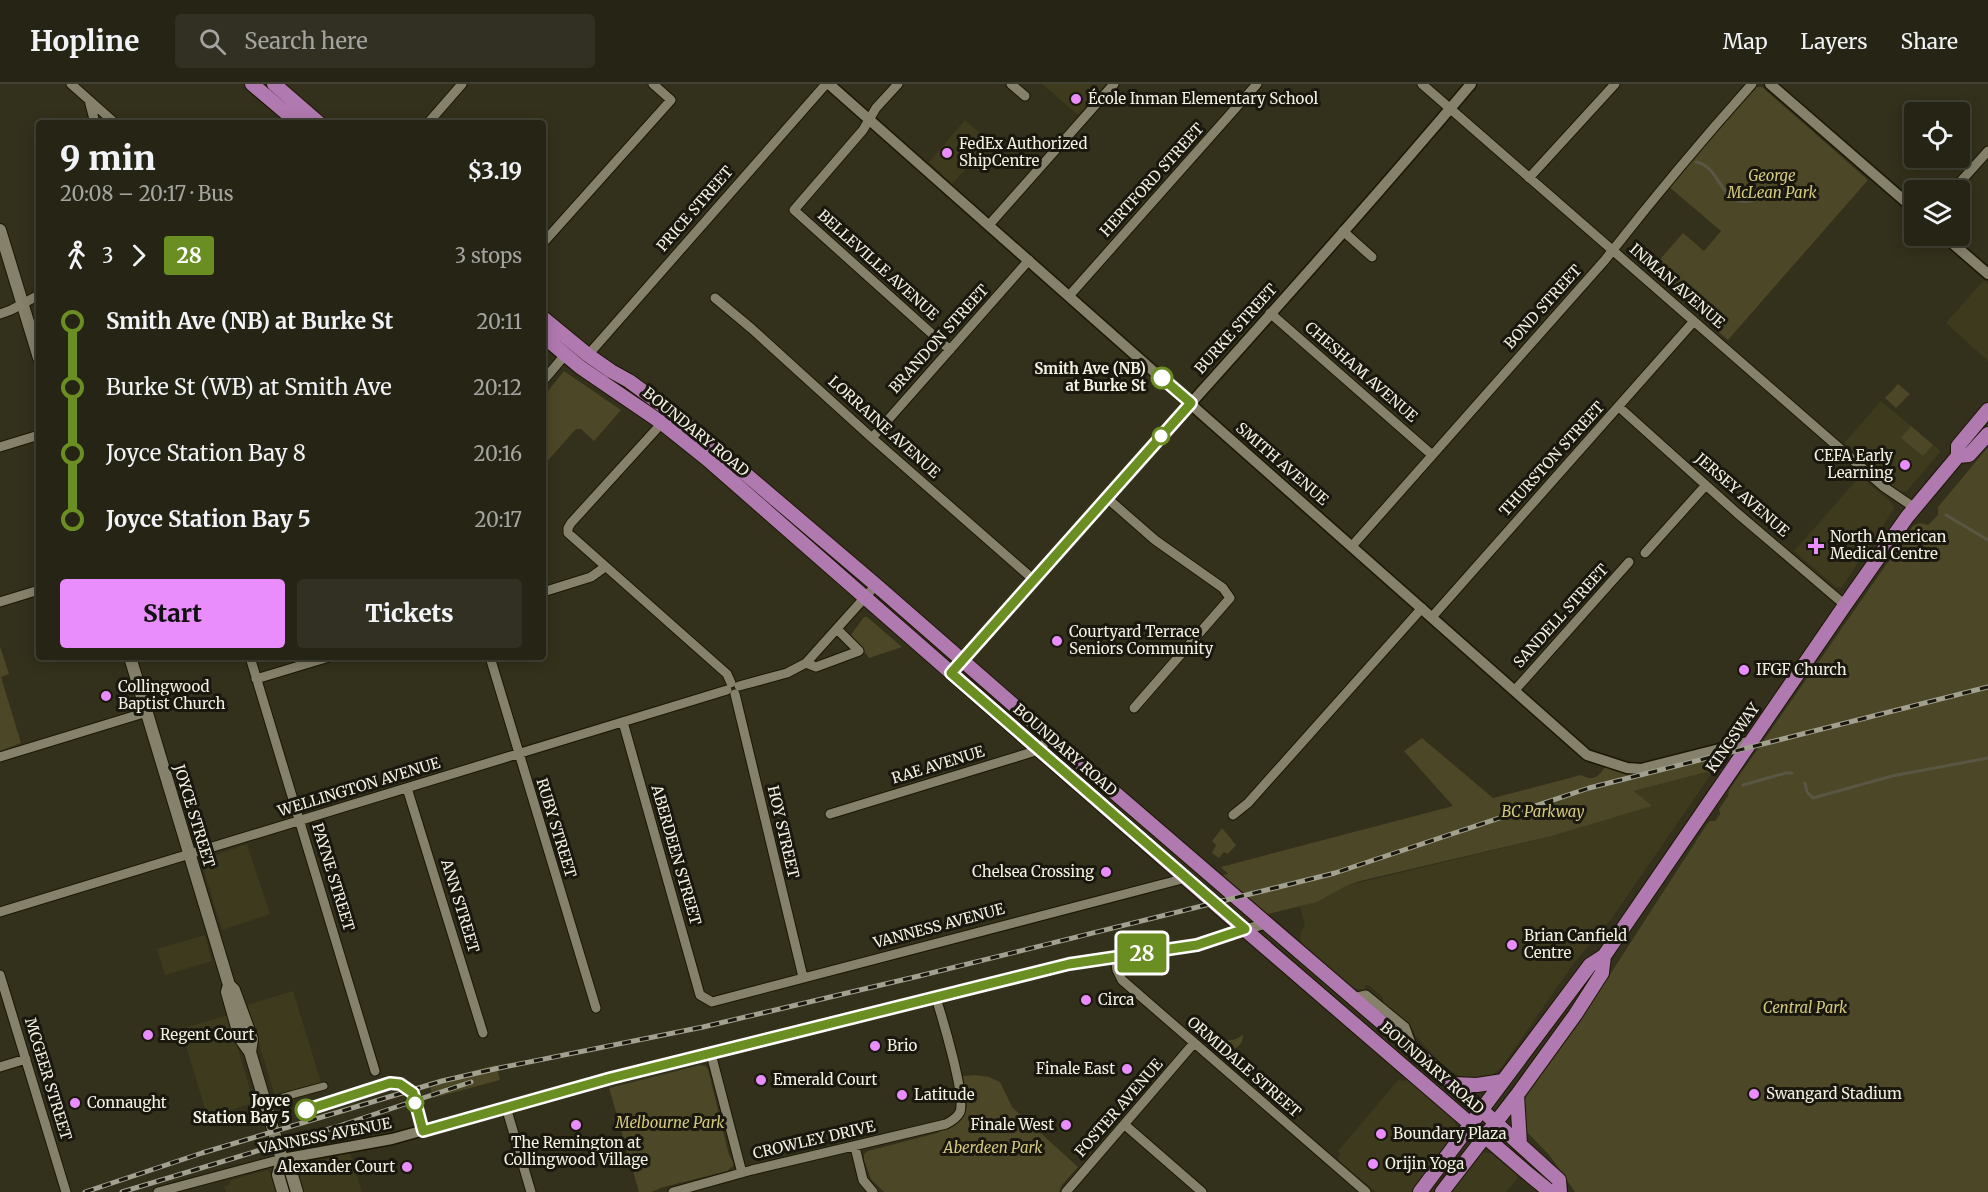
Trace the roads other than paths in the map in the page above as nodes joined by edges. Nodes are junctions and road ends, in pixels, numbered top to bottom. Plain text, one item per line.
1 (71, 84) edge
2 (252, 84) edge
3 (462, 84) edge
4 (652, 84) edge
5 (828, 84) edge
6 (898, 84) edge
7 (1011, 84) edge
8 (1114, 84) edge
9 (1257, 84) edge
10 (1422, 84) edge
11 (1471, 84) edge
12 (1615, 84) edge
13 (1752, 84) edge
14 (1770, 84) edge
15 (275, 88) edge
16 (1025, 96) dead end
17 (89, 100) junction
18 (1450, 109) junction
19 (869, 119) junction
20 (94, 120) edge
21 (112, 120) edge
22 (296, 120) edge
23 (315, 120) edge
24 (431, 120) edge
25 (1988, 151) edge
26 (1529, 178) junction
27 (1962, 180) edge
28 (1904, 200) edge
29 (989, 225) junction
30 (0, 230) edge
31 (1343, 231) junction
32 (546, 240) edge
33 (1956, 246) edge
34 (1612, 250) junction
35 (1372, 257) dead end
36 (1029, 260) junction
37 (1988, 274) edge
38 (1069, 296) junction
39 (36, 297) edge
40 (715, 298) dead end
41 (22, 304) junction
42 (1270, 313) junction
43 (0, 314) edge
44 (546, 320) edge
45 (1694, 321) junction
46 (546, 339) edge
47 (36, 348) edge
48 (950, 350) junction
49 (565, 355) junction
50 (588, 355) junction
51 (611, 371) junction
52 (546, 377) edge
53 (1191, 403) junction
54 (1618, 407) junction
55 (1988, 410) edge
56 (662, 423) junction
57 (1988, 434) edge
58 (36, 436) edge
59 (872, 438) junction
60 (0, 447) edge
61 (1431, 454) junction
62 (1958, 456) junction
63 (1706, 485) junction
64 (1107, 498) junction
65 (1915, 508) junction
66 (1352, 546) junction
67 (1645, 553) dead end
68 (1629, 562) dead end
69 (605, 567) junction
70 (1034, 580) junction
71 (876, 585) junction
72 (36, 591) edge
73 (546, 591) edge
74 (865, 599) junction
75 (0, 602) edge
76 (1845, 605) junction
77 (1422, 608) junction
78 (1432, 617) junction
79 (837, 629) junction
80 (131, 660) edge
81 (251, 660) edge
82 (319, 660) edge
83 (491, 660) edge
84 (962, 660) junction
85 (806, 663) junction
86 (951, 673) junction
87 (256, 679) junction
88 (733, 688) junction
89 (1515, 690) junction
90 (1134, 708) dead end
91 (147, 712) junction
92 (623, 722) junction
93 (1050, 737) junction
94 (1751, 741) junction
95 (1039, 750) junction
96 (518, 755) junction
97 (0, 757) edge
98 (408, 789) junction
99 (830, 814) dead end
100 (1233, 815) dead end
101 (300, 821) junction
102 (190, 854) junction
103 (1186, 878) junction
104 (0, 912) edge
105 (1267, 923) junction
106 (1245, 929) junction
107 (1115, 956) junction
108 (1604, 956) junction
109 (0, 975) edge
110 (803, 977) junction
111 (700, 995) joint
112 (936, 998) junction
113 (596, 1008) dead end
114 (483, 1033) dead end
115 (1194, 1043) junction
116 (711, 1054) junction
117 (26, 1059) junction
118 (0, 1067) edge
119 (375, 1071) dead end
120 (1503, 1081) junction
121 (1454, 1084) junction
122 (324, 1086) dead end
123 (1517, 1095) junction
124 (280, 1098) dead end
125 (506, 1107) junction
126 (1481, 1110) junction
127 (1495, 1122) junction
128 (1471, 1124) junction
129 (1125, 1125) junction
130 (1485, 1136) junction
131 (1520, 1144) junction
132 (855, 1147) junction
133 (282, 1159) junction
134 (742, 1173) junction
135 (66, 1192) edge
136 (158, 1192) edge
137 (283, 1192) edge
138 (297, 1192) edge
139 (531, 1192) edge
140 (672, 1192) edge
141 (873, 1192) edge
142 (1066, 1192) edge
143 (1202, 1192) edge
144 (1366, 1192) edge
145 (1420, 1192) edge
146 (1443, 1192) edge
147 (1560, 1192) edge

1 - 17 street
2 - 15 main road
3 - 24 street
4 - 32 street
5 - 19 street, SMITH AVENUE
5 - 50 street, PRICE STREET
6 - 19 street
7 - 16 street
8 - 29 street
9 - 38 street, HERTFORD STREET
10 - 18 street, INMAN AVENUE
11 - 18 street, BURKE STREET
12 - 26 street
13 - 34 street, BOND STREET
14 - 28 street
15 - 22 main road
15 - 23 main road
17 - 20 street
17 - 21 street
18 - 26 street, INMAN AVENUE
18 - 31 street, BURKE STREET
19 - 29 street, SMITH AVENUE
19 - 48 street, BELLEVILLE AVENUE
25 - 27 street
26 - 34 street, INMAN AVENUE
29 - 36 street, SMITH AVENUE
30 - 41 main road
31 - 35 street
31 - 42 street, BURKE STREET
33 - 37 street
34 - 45 street, INMAN AVENUE
34 - 61 street, BOND STREET
36 - 38 street, SMITH AVENUE
36 - 48 street, BRANDON STREET
38 - 53 street, SMITH AVENUE
39 - 41 street
40 - 59 street, LORRAINE AVENUE
41 - 43 street
41 - 47 main road
42 - 53 street, BURKE STREET
42 - 61 street, CHESHAM AVENUE
44 - 50 main road, BOUNDARY ROAD
45 - 54 street, THURSTON STREET
45 - 65 street, INMAN AVENUE
46 - 49 main road, BOUNDARY ROAD
48 - 59 street, BRANDON STREET
49 - 51 main road
49 - 52 street
49 - 56 main road, BOUNDARY ROAD
50 - 51 main road, BOUNDARY ROAD
51 - 71 main road, BOUNDARY ROAD
53 - 64 street, BURKE STREET
53 - 66 street, SMITH AVENUE
54 - 63 street, JERSEY AVENUE
54 - 78 street, THURSTON STREET
55 - 62 main road, KINGSWAY
56 - 69 street, HOY STREET
56 - 74 main road, BOUNDARY ROAD
57 - 62 main road, KINGSWAY
58 - 60 street
59 - 70 street, LORRAINE AVENUE
61 - 66 street, BOND STREET
62 - 65 main road, KINGSWAY
63 - 67 street
63 - 76 street, JERSEY AVENUE
64 - 70 street, BURKE STREET
64 - 90 street
65 - 76 main road, KINGSWAY
66 - 77 street, SMITH AVENUE
68 - 89 street, SANDELL STREET
69 - 73 street
69 - 88 street, HOY STREET
70 - 84 street, BURKE STREET
71 - 74 street, WELLINGTON AVENUE
71 - 84 main road, BOUNDARY ROAD
72 - 75 street
74 - 79 street, WELLINGTON AVENUE
74 - 86 main road, BOUNDARY ROAD
76 - 94 main road, KINGSWAY
77 - 78 street, SMITH AVENUE
77 - 100 street
78 - 89 street, SMITH AVENUE
79 - 85 street, WELLINGTON AVENUE
79 - 85 street, WELLINGTON AVENUE
80 - 91 main road, JOYCE STREET
81 - 87 street, PAYNE STREET
82 - 87 street
83 - 96 street, RUBY STREET
84 - 86 street, BURKE STREET
84 - 93 main road, BOUNDARY ROAD
85 - 88 street, WELLINGTON AVENUE
86 - 95 main road, BOUNDARY ROAD
87 - 101 street, PAYNE STREET
88 - 92 street, WELLINGTON AVENUE
88 - 110 street, HOY STREET
89 - 94 street, SMITH AVENUE
91 - 97 street
91 - 102 main road, JOYCE STREET
92 - 96 street, WELLINGTON AVENUE
92 - 111 street, ABERDEEN STREET
93 - 95 street
93 - 105 main road, BOUNDARY ROAD
94 - 108 main road, KINGSWAY
95 - 99 street, RAE AVENUE
95 - 103 main road, BOUNDARY ROAD
96 - 98 street, WELLINGTON AVENUE
96 - 113 street, RUBY STREET
98 - 101 street, WELLINGTON AVENUE
98 - 114 street, ANN STREET
101 - 102 street, WELLINGTON AVENUE
101 - 119 street, PAYNE STREET
102 - 104 street, WELLINGTON AVENUE
102 - 133 main road, JOYCE STREET
103 - 106 main road, BOUNDARY ROAD
103 - 110 street, VANNESS AVENUE
105 - 106 street, VANNESS AVENUE
105 - 121 main road, BOUNDARY ROAD
106 - 107 street, VANNESS AVENUE
106 - 128 main road, BOUNDARY ROAD
107 - 112 street, VANNESS AVENUE
107 - 115 street, ORMIDALE STREET
108 - 120 main road, KINGSWAY
108 - 123 main road, KINGSWAY
109 - 117 street, MCGEER STREET
110 - 111 street, VANNESS AVENUE
112 - 116 street, VANNESS AVENUE
112 - 132 street, CROWLEY DRIVE
115 - 129 street, FOSTER AVENUE
115 - 144 street, ORMIDALE STREET
116 - 125 street, VANNESS AVENUE
116 - 134 street
117 - 118 street
117 - 135 street, MCGEER STREET
120 - 121 main road
120 - 126 main road, KINGSWAY
121 - 126 main road, BOUNDARY ROAD
122 - 124 street
123 - 127 main road, KINGSWAY
123 - 131 main road
125 - 133 street, VANNESS AVENUE
125 - 139 street
126 - 127 main road, BOUNDARY ROAD
126 - 128 main road, KINGSWAY
127 - 130 main road, KINGSWAY
127 - 131 main road, BOUNDARY ROAD
128 - 130 main road, BOUNDARY ROAD
128 - 145 main road, KINGSWAY
129 - 142 street, FOSTER AVENUE
129 - 143 street
130 - 146 main road, KINGSWAY
130 - 147 main road, BOUNDARY ROAD
131 - 147 main road, BOUNDARY ROAD
132 - 134 street, CROWLEY DRIVE
132 - 141 street
133 - 136 street, VANNESS AVENUE
133 - 137 main road, JOYCE STREET
133 - 138 main road, JOYCE STREET
134 - 140 street, CROWLEY DRIVE

